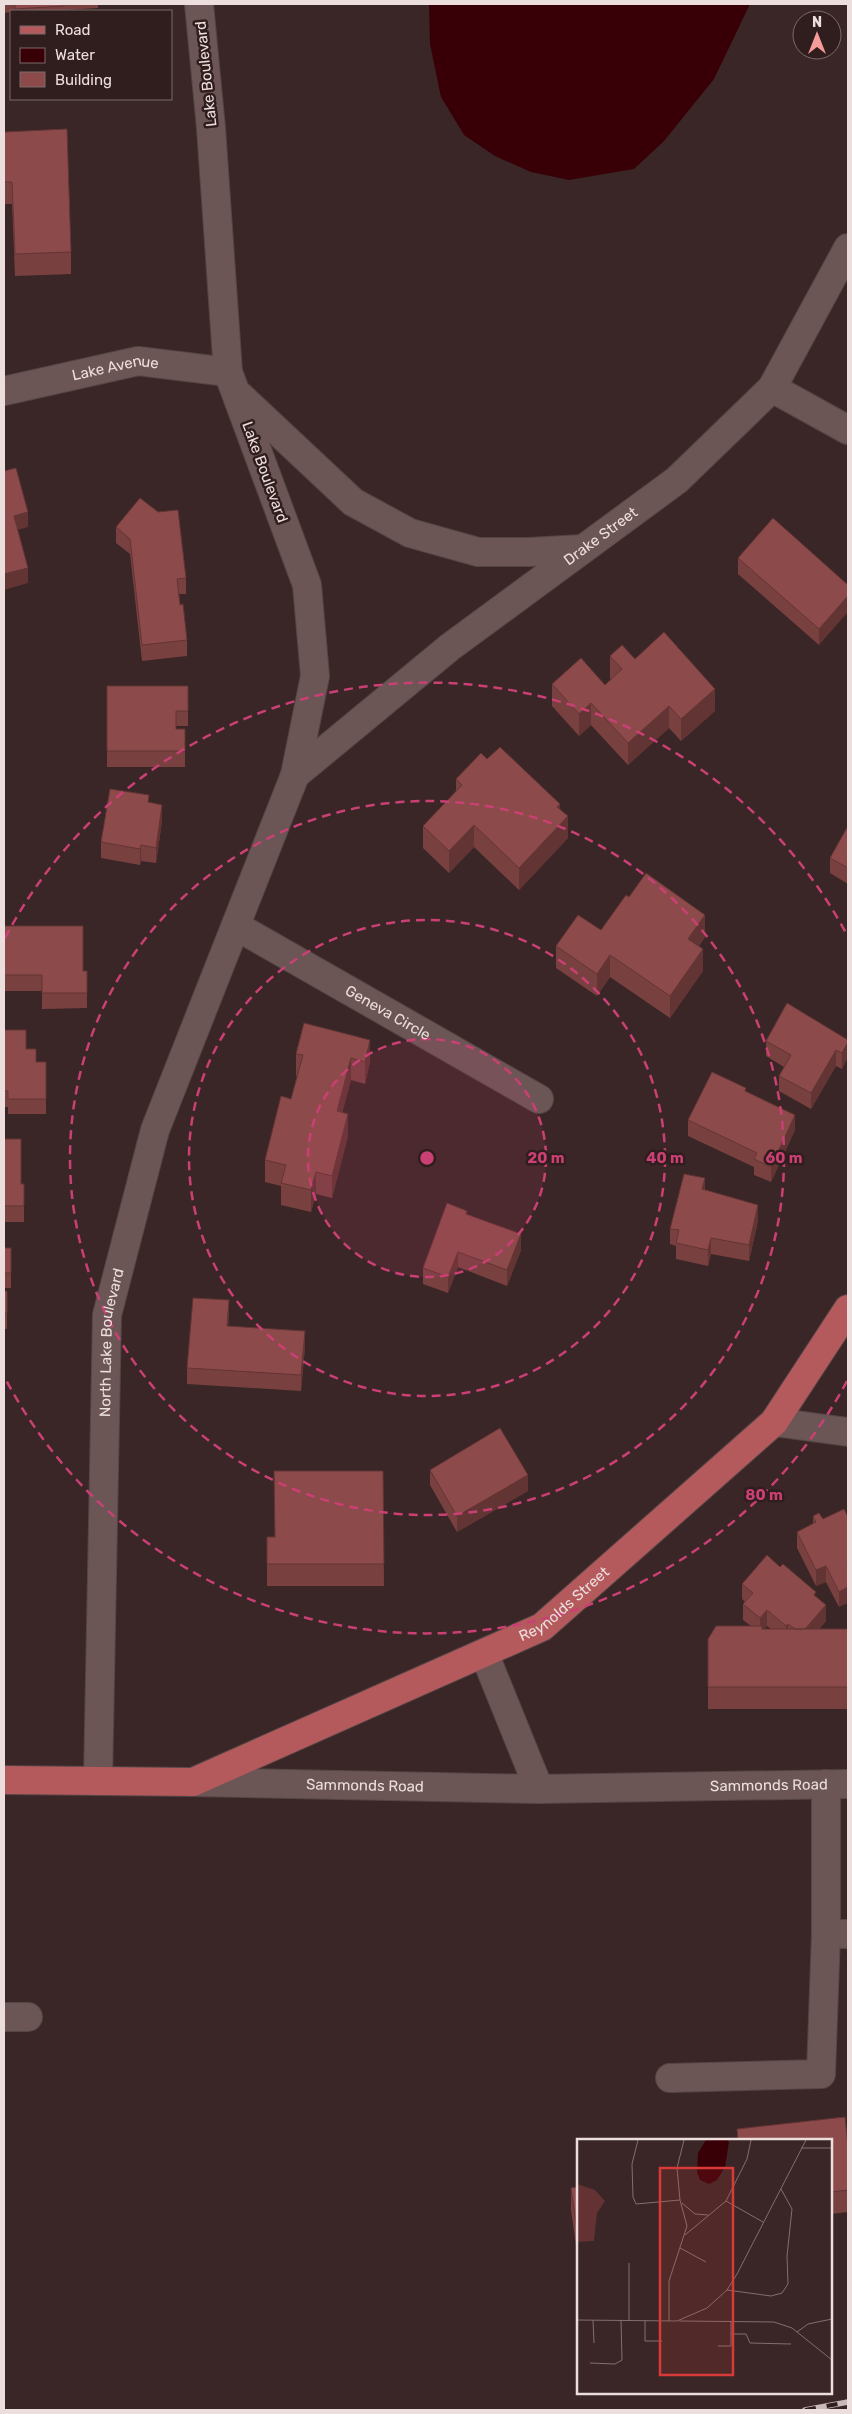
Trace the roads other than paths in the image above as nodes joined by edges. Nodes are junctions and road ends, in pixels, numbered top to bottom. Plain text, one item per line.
1 (198, 4) edge
2 (848, 248) edge
3 (231, 382) junction
4 (772, 388) junction
5 (4, 391) edge
6 (848, 430) edge
7 (583, 549) junction
8 (296, 775) junction
9 (236, 926) junction
10 (539, 1099) dead end
11 (848, 1309) edge
12 (774, 1422) junction
13 (848, 1432) edge
14 (484, 1653) junction
15 (4, 1780) edge
16 (98, 1781) junction
17 (192, 1782) junction
18 (837, 1784) edge
19 (539, 1788) junction
20 (837, 1934) edge
21 (670, 2078) dead end

1 - 3 street, Lake Boulevard
2 - 4 street, Drake Street
3 - 5 street, Lake Avenue
3 - 7 street
3 - 8 street, Lake Boulevard
4 - 6 street
4 - 7 street, Drake Street
7 - 8 street, Drake Street
8 - 9 street, Lake Boulevard
9 - 10 street, Geneva Circle
9 - 16 street, North Lake Boulevard
11 - 12 main road, Reynolds Street
12 - 13 street
12 - 14 main road, Reynolds Street
14 - 17 main road, Reynolds Street
14 - 19 street
15 - 16 main road
16 - 17 main road
17 - 19 street, Sammonds Road
18 - 19 street, Sammonds Road
18 - 20 street
20 - 21 street

